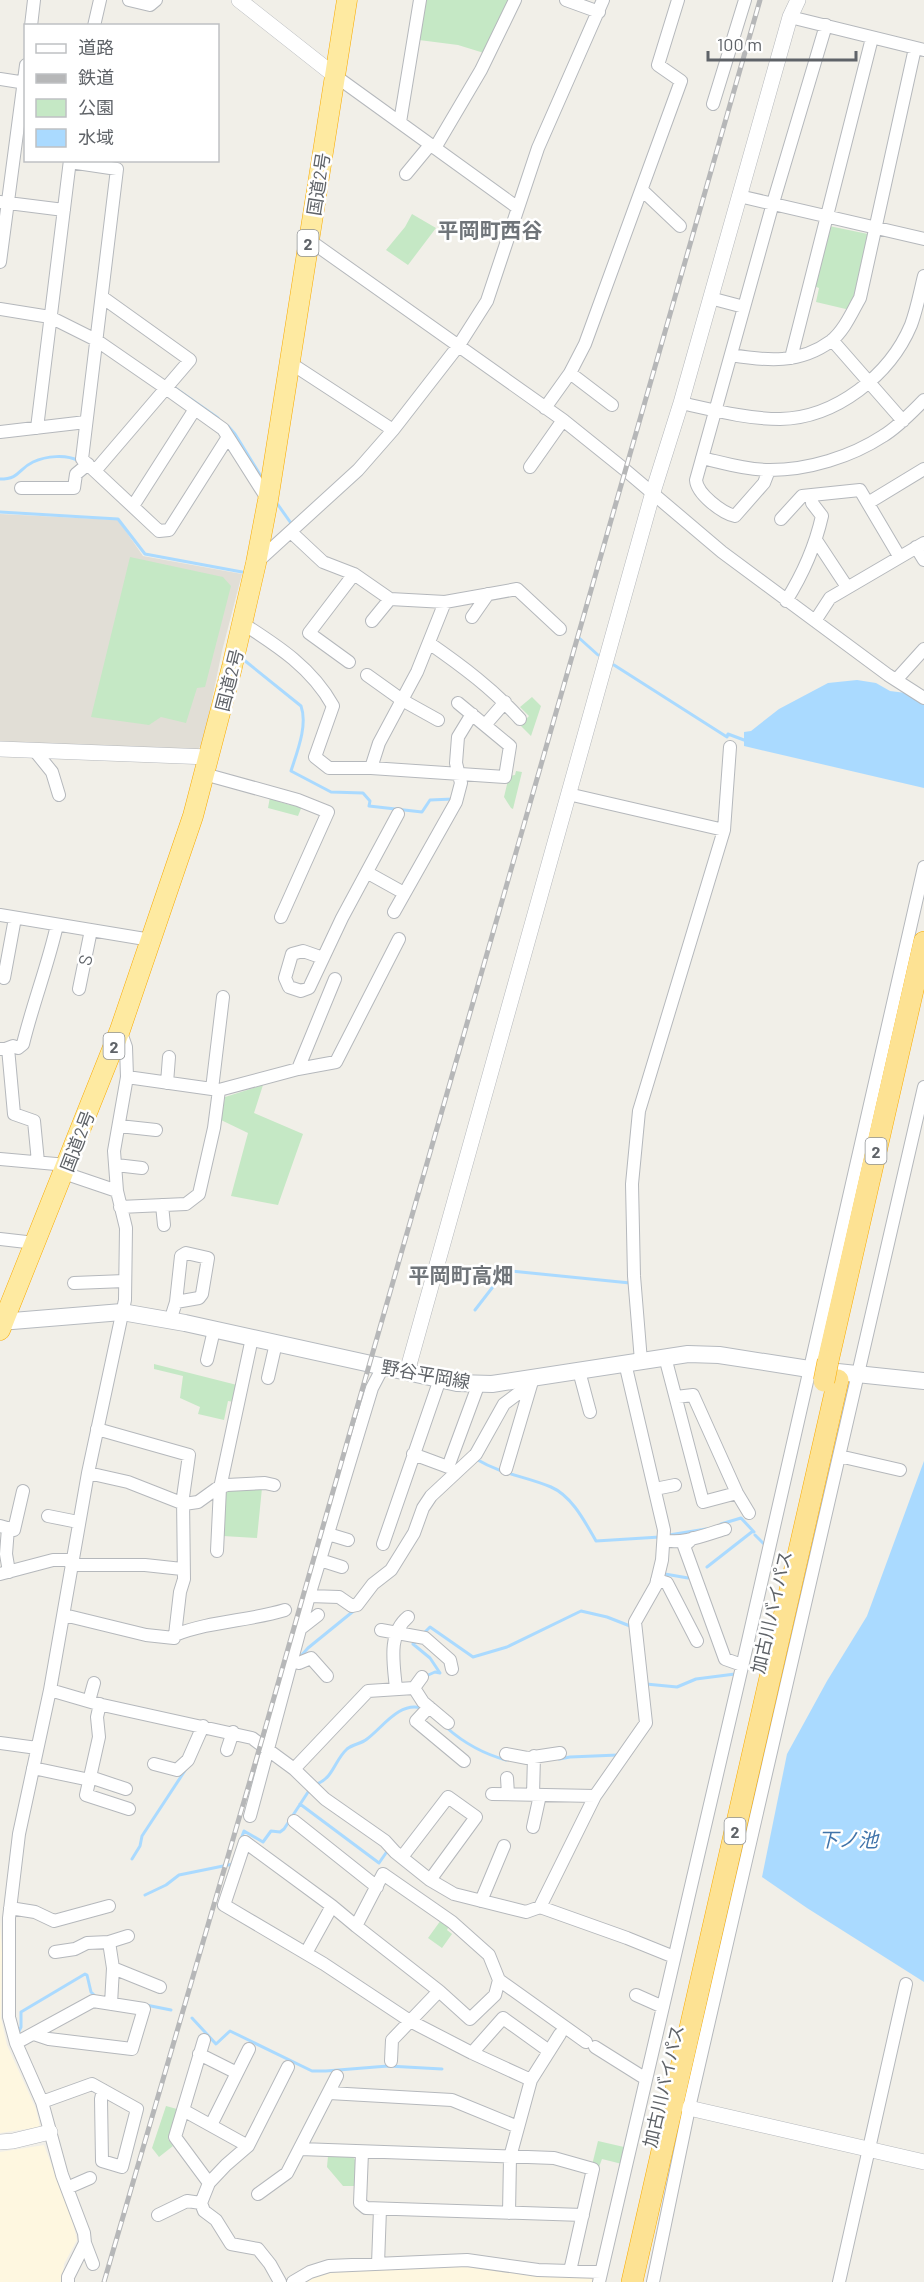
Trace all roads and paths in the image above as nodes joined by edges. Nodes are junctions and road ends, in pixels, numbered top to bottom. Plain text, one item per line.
1 (34, 0) edge
2 (100, 0) edge
3 (129, 0) edge
4 (156, 0) edge
5 (347, 0) edge
6 (420, 0) edge
7 (515, 0) edge
8 (566, 0) edge
9 (678, 0) edge
10 (745, 0) edge
11 (798, 0) edge
12 (247, 3) edge
13 (601, 6) edge
14 (790, 17) junction
15 (31, 24) edge
16 (94, 24) edge
17 (826, 25) junction
18 (872, 38) junction
19 (920, 49) edge
20 (334, 75) junction
21 (0, 79) edge
22 (24, 83) edge
23 (713, 104) dead end
24 (400, 122) junction
25 (433, 146) junction
26 (70, 162) edge
27 (76, 162) edge
28 (406, 174) dead end
29 (642, 190) junction
30 (739, 196) junction
31 (4, 202) edge
32 (773, 203) junction
33 (518, 208) junction
34 (64, 210) junction
35 (827, 217) junction
36 (680, 226) dead end
37 (874, 227) junction
38 (924, 239) edge
39 (309, 240) junction
40 (0, 262) edge
41 (924, 276) edge
42 (102, 297) junction
43 (710, 298) junction
44 (744, 307) junction
45 (0, 309) edge
46 (50, 317) junction
47 (96, 340) junction
48 (832, 340) junction
49 (459, 345) junction
50 (731, 355) junction
51 (791, 358) junction
52 (289, 367) junction
53 (570, 373) junction
54 (869, 382) junction
55 (167, 388) junction
56 (924, 400) edge
57 (681, 403) junction
58 (612, 405) dead end
59 (545, 408) junction
60 (195, 409) junction
61 (715, 410) junction
62 (562, 420) junction
63 (903, 421) junction
64 (86, 422) junction
65 (37, 428) junction
66 (393, 430) junction
67 (0, 432) edge
68 (228, 437) junction
69 (702, 458) junction
70 (530, 466) dead end
71 (91, 468) junction
72 (924, 469) edge
73 (769, 470) junction
74 (21, 488) dead end
75 (653, 492) junction
76 (269, 493) junction
77 (812, 495) junction
78 (868, 503) junction
79 (133, 506) junction
80 (781, 519) dead end
81 (294, 530) junction
82 (816, 540) junction
83 (920, 545) edge
84 (899, 556) junction
85 (924, 560) edge
86 (256, 563) junction
87 (354, 574) junction
88 (847, 587) junction
89 (488, 594) junction
90 (390, 599) junction
91 (786, 601) junction
92 (445, 602) junction
93 (472, 617) dead end
94 (372, 621) dead end
95 (814, 621) junction
96 (242, 623) junction
97 (560, 629) dead end
98 (429, 643) junction
99 (924, 649) edge
100 (349, 662) dead end
101 (367, 675) dead end
102 (896, 680) junction
103 (924, 698) edge
104 (402, 700) junction
105 (505, 702) junction
106 (458, 703) dead end
107 (472, 714) junction
108 (520, 719) dead end
109 (438, 720) dead end
110 (485, 725) junction
111 (730, 747) dead end
112 (0, 749) edge
113 (35, 751) junction
114 (207, 765) junction
115 (371, 768) junction
116 (459, 775) junction
117 (568, 794) junction
118 (59, 795) dead end
119 (398, 814) dead end
120 (379, 821) dead end
121 (391, 827) junction
122 (724, 830) junction
123 (924, 867) edge
124 (368, 873) junction
125 (404, 893) junction
126 (394, 912) dead end
127 (0, 915) edge
128 (281, 917) dead end
129 (15, 918) junction
130 (57, 925) junction
131 (91, 930) junction
132 (399, 939) dead end
133 (151, 940) junction
134 (924, 942) edge
135 (323, 958) dead end
136 (4, 978) dead end
137 (335, 979) dead end
138 (79, 989) dead end
139 (223, 997) dead end
140 (924, 1006) edge
141 (120, 1030) junction
142 (4, 1048) edge
143 (169, 1057) dead end
144 (298, 1069) junction
145 (127, 1077) junction
146 (167, 1083) junction
147 (924, 1087) edge
148 (216, 1089) junction
149 (119, 1126) junction
150 (156, 1130) dead end
151 (0, 1159) edge
152 (38, 1162) junction
153 (116, 1165) junction
154 (142, 1168) dead end
155 (66, 1169) junction
156 (117, 1191) junction
157 (162, 1205) junction
158 (120, 1207) junction
159 (164, 1225) dead end
160 (0, 1239) edge
161 (35, 1243) junction
162 (125, 1281) junction
163 (74, 1283) dead end
164 (176, 1302) junction
165 (122, 1312) junction
166 (170, 1321) junction
167 (1, 1324) edge
168 (214, 1330) junction
169 (252, 1338) junction
170 (276, 1343) junction
171 (665, 1357) junction
172 (207, 1360) dead end
173 (633, 1362) junction
174 (383, 1367) junction
175 (579, 1371) junction
176 (833, 1371) junction
177 (407, 1372) junction
178 (268, 1378) dead end
179 (533, 1378) junction
180 (440, 1379) junction
181 (924, 1381) edge
182 (478, 1383) junction
183 (676, 1397) junction
184 (590, 1413) dead end
185 (97, 1429) junction
186 (413, 1454) junction
187 (839, 1456) junction
188 (510, 1464) dead end
189 (900, 1470) dead end
190 (88, 1473) junction
191 (274, 1485) dead end
192 (675, 1485) dead end
193 (220, 1488) junction
194 (655, 1489) junction
195 (23, 1491) dead end
196 (737, 1493) junction
197 (184, 1504) junction
198 (749, 1513) dead end
199 (48, 1516) dead end
200 (78, 1522) junction
201 (4, 1527) edge
202 (725, 1529) dead end
203 (327, 1534) junction
204 (693, 1538) junction
205 (348, 1540) dead end
206 (664, 1540) junction
207 (383, 1544) dead end
208 (217, 1551) dead end
209 (320, 1560) junction
210 (71, 1562) junction
211 (342, 1567) dead end
212 (182, 1569) junction
213 (4, 1573) edge
214 (657, 1580) junction
215 (309, 1596) junction
216 (285, 1610) dead end
217 (64, 1615) junction
218 (318, 1616) dead end
219 (408, 1617) dead end
220 (300, 1629) junction
221 (381, 1630) dead end
222 (397, 1633) junction
223 (175, 1635) junction
224 (697, 1641) dead end
225 (292, 1661) junction
226 (742, 1665) junction
227 (452, 1669) dead end
228 (327, 1676) dead end
229 (422, 1677) dead end
230 (94, 1683) dead end
231 (414, 1688) junction
232 (396, 1689) junction
233 (50, 1690) junction
234 (95, 1703) junction
235 (436, 1709) junction
236 (448, 1724) dead end
237 (203, 1726) junction
238 (233, 1732) junction
239 (0, 1743) edge
240 (37, 1748) junction
241 (227, 1750) dead end
242 (270, 1750) junction
243 (560, 1753) dead end
244 (506, 1754) dead end
245 (534, 1756) junction
246 (464, 1761) dead end
247 (154, 1764) dead end
248 (33, 1768) junction
249 (294, 1769) junction
250 (90, 1778) junction
251 (507, 1778) dead end
252 (126, 1788) dead end
253 (492, 1794) dead end
254 (536, 1795) junction
255 (595, 1796) junction
256 (512, 1798) junction
257 (129, 1809) dead end
258 (256, 1810) dead end
259 (294, 1821) dead end
260 (533, 1827) dead end
261 (504, 1846) dead end
262 (402, 1857) junction
263 (430, 1880) junction
264 (377, 1887) junction
265 (481, 1901) junction
266 (109, 1906) dead end
267 (332, 1906) junction
268 (540, 1907) junction
269 (10, 1908) junction
270 (356, 1926) junction
271 (128, 1936) dead end
272 (109, 1942) junction
273 (306, 1953) junction
274 (674, 1957) junction
275 (67, 1963) dead end
276 (113, 1968) junction
277 (499, 1980) junction
278 (906, 1984) dead end
279 (160, 1988) dead end
280 (439, 1991) junction
281 (636, 1995) dead end
282 (111, 2004) junction
283 (663, 2007) junction
284 (410, 2021) junction
285 (34, 2034) junction
286 (560, 2034) dead end
287 (204, 2040) dead end
288 (16, 2043) junction
289 (249, 2049) dead end
290 (549, 2051) junction
291 (472, 2053) junction
292 (200, 2054) junction
293 (391, 2061) dead end
294 (288, 2067) dead end
295 (237, 2073) junction
296 (337, 2076) dead end
297 (531, 2079) junction
298 (646, 2079) junction
299 (103, 2090) junction
300 (329, 2093) junction
301 (42, 2102) junction
302 (689, 2108) junction
303 (183, 2110) junction
304 (211, 2125) junction
305 (518, 2127) junction
306 (50, 2132) junction
307 (0, 2142) edge
308 (248, 2146) junction
309 (300, 2149) junction
310 (868, 2149) junction
311 (362, 2152) junction
312 (510, 2157) junction
313 (924, 2162) edge
314 (90, 2178) dead end
315 (209, 2184) junction
316 (67, 2188) junction
317 (258, 2194) dead end
318 (201, 2203) junction
319 (380, 2209) junction
320 (509, 2213) junction
321 (158, 2215) dead end
322 (583, 2216) junction
323 (85, 2243) junction
324 (93, 2264) dead end
325 (378, 2264) junction
326 (570, 2271) junction
327 (606, 2278) edge
328 (68, 2282) edge
329 (280, 2282) edge
330 (293, 2282) edge
331 (632, 2282) edge
332 (653, 2282) edge
333 (838, 2282) edge

1 - 15 street
2 - 16 street
3 - 4 street
5 - 20 highway, 国道2号 / 2
6 - 24 street
7 - 25 street
8 - 13 street
9 - 29 street
10 - 23 street
11 - 14 street
12 - 20 street
13 - 33 street
14 - 17 street
14 - 30 street
17 - 18 street
17 - 32 street
18 - 19 street
18 - 35 street
19 - 37 street
20 - 24 street
20 - 39 highway, 国道2号 / 2
21 - 22 street
22 - 31 street
24 - 25 street
25 - 28 street
25 - 33 street
26 - 34 street
27 - 42 street
29 - 36 street
29 - 53 street
30 - 32 street
30 - 43 street
31 - 34 street
31 - 40 street
32 - 35 street
32 - 44 street
33 - 49 street
34 - 46 street
35 - 37 street
35 - 51 street
37 - 38 street
37 - 48 street
39 - 49 street
39 - 52 highway, 国道2号 / 2
41 - 54 street
42 - 47 street
42 - 55 street
43 - 44 street
43 - 57 street
44 - 50 street
45 - 46 street
46 - 47 street
46 - 65 street
47 - 55 street
47 - 64 street
48 - 51 street
48 - 54 street
49 - 59 street
49 - 66 street
50 - 51 street
50 - 61 street
52 - 66 street
52 - 76 highway, 国道2号 / 2
53 - 58 street
53 - 59 street
54 - 61 street
54 - 63 street
55 - 60 street
55 - 71 street
56 - 63 street
57 - 61 street
57 - 75 street
59 - 62 street
60 - 68 street
60 - 79 street
61 - 69 street
62 - 70 street
62 - 75 street
63 - 73 street
64 - 65 street
64 - 71 street
65 - 67 street
66 - 81 street
68 - 76 street
68 - 79 street
69 - 73 street
69 - 73 street
71 - 74 street
71 - 79 street
72 - 78 street
75 - 91 street
75 - 117 street
76 - 86 highway, 国道2号 / 2
77 - 78 street
77 - 80 street
77 - 82 street
78 - 84 street
81 - 86 street
81 - 87 street
82 - 88 street
82 - 91 street
83 - 84 street
83 - 85 street
84 - 88 street
86 - 96 highway, 国道2号 / 2
87 - 90 street
87 - 100 street
88 - 95 street
89 - 92 street
89 - 93 street
89 - 97 street
90 - 92 street
90 - 94 street
91 - 95 street
92 - 98 street
95 - 102 street
96 - 114 highway, 国道2号 / 2
96 - 115 street
98 - 104 street
98 - 105 street
99 - 102 street
101 - 104 street
102 - 103 street
104 - 109 street
104 - 115 street
105 - 108 street
105 - 110 street
106 - 107 street
107 - 110 street
107 - 116 street
110 - 116 street
111 - 122 street
112 - 113 street
113 - 114 street
113 - 118 street
114 - 128 street
114 - 133 highway, 国道2号 / 2
115 - 116 street
116 - 125 street
117 - 122 street
117 - 177 street
119 - 121 street
120 - 121 street
121 - 124 street
122 - 173 street
123 - 176 street
124 - 125 street
124 - 135 street
125 - 126 street
127 - 129 street
129 - 130 street
129 - 136 street
130 - 131 street
130 - 142 street
131 - 133 street
131 - 138 street, S
132 - 144 street
133 - 141 highway, 国道2号 / 2
134 - 176 highway, 加古川バイパス / 2
137 - 144 street
139 - 148 street
140 - 176 highway, 加古川バイパス / 2
141 - 145 street
141 - 155 highway, 国道2号 / 2
142 - 152 street
143 - 146 street
144 - 148 street
145 - 146 street
145 - 149 street
146 - 148 street
147 - 176 street
148 - 157 street
149 - 150 street
149 - 153 street
151 - 152 street
152 - 155 street
153 - 154 street
153 - 156 street
155 - 156 street
155 - 161 highway, 国道2号 / 2
156 - 158 street
157 - 158 street
157 - 159 street
158 - 162 street
160 - 161 street
161 - 167 highway, 国道2号 / 2
162 - 163 street
162 - 165 street
164 - 164 street
164 - 166 street
165 - 166 main road, 野谷平岡線
165 - 167 main road, 野谷平岡線
165 - 185 street
166 - 168 main road, 野谷平岡線
168 - 169 main road, 野谷平岡線
168 - 172 street
169 - 170 main road, 野谷平岡線
169 - 193 street
170 - 174 main road, 野谷平岡線
170 - 178 street
171 - 173 main road, 野谷平岡線
171 - 176 main road, 野谷平岡線
171 - 183 street
173 - 175 main road, 野谷平岡線
173 - 194 street
174 - 177 main road, 野谷平岡線
174 - 203 street
175 - 179 main road, 野谷平岡線
175 - 184 street
176 - 181 main road, 野谷平岡線
176 - 187 street
176 - 226 street
176 - 327 highway, 加古川バイパス / 2
176 - 331 highway, 加古川バイパス / 2
177 - 180 main road, 野谷平岡線
179 - 182 main road, 野谷平岡線
179 - 188 street
179 - 215 street
180 - 182 main road, 野谷平岡線
180 - 186 street
182 - 186 street
183 - 196 street
183 - 196 street
185 - 190 street
185 - 197 street
186 - 207 street
187 - 189 street
187 - 302 street
190 - 197 street
190 - 200 street
191 - 193 street
192 - 194 street
193 - 197 street
193 - 208 street
194 - 206 street
195 - 201 street
196 - 198 street
197 - 212 street
199 - 200 street
200 - 210 street
201 - 213 street
202 - 204 street
203 - 205 street
203 - 209 street
204 - 206 street
204 - 226 street
206 - 214 street
209 - 211 street
209 - 215 street
210 - 212 street
210 - 213 street
210 - 217 street
212 - 223 street
214 - 224 street
214 - 255 street
215 - 220 street
216 - 223 street
217 - 223 street
217 - 233 street
218 - 220 street
219 - 222 street
220 - 225 street
221 - 222 street
222 - 227 street
222 - 232 street
225 - 228 street
225 - 242 street
226 - 274 street
229 - 231 street
230 - 234 street
231 - 232 street
231 - 235 street
232 - 249 street
233 - 234 street
233 - 240 street
234 - 237 street
234 - 250 street
235 - 236 street
235 - 246 street
237 - 238 street
237 - 247 street
238 - 241 street
238 - 242 street
239 - 240 street
240 - 248 street
242 - 249 street
242 - 258 street
243 - 245 street
244 - 245 street
245 - 254 street
248 - 250 street
248 - 269 street
249 - 262 street
250 - 252 street
250 - 257 street
251 - 256 street
253 - 256 street
254 - 255 street
254 - 256 street
254 - 260 street
255 - 268 street
259 - 264 street
261 - 265 street
262 - 263 street
262 - 263 street
263 - 265 street
264 - 270 street
264 - 277 street
265 - 268 street
266 - 269 street
267 - 270 street
267 - 273 street
267 - 273 street
268 - 274 street
269 - 288 street
270 - 280 street
271 - 272 street
272 - 275 street
272 - 276 street
273 - 284 street
274 - 283 street
276 - 279 street
276 - 282 street
277 - 280 street
277 - 298 street
278 - 310 street
280 - 284 street
281 - 283 street
282 - 285 street
282 - 285 street
283 - 298 street
284 - 291 street
284 - 293 street
285 - 288 street
286 - 290 street
287 - 292 street
288 - 301 street
289 - 295 street
290 - 291 street
290 - 297 street
291 - 297 street
292 - 295 street
292 - 303 street
294 - 308 street
295 - 304 street
296 - 300 street
297 - 305 street
298 - 327 street
299 - 299 street
299 - 301 street
300 - 305 street
300 - 309 street
301 - 306 street
302 - 310 street
302 - 332 street
303 - 304 street
303 - 315 street
304 - 308 street
305 - 312 street
306 - 307 street
306 - 316 street
308 - 315 street
309 - 311 street
309 - 317 street
310 - 313 street
310 - 333 street
311 - 312 street
311 - 319 street
312 - 320 street
312 - 322 street
314 - 316 street
315 - 318 street
316 - 323 street
318 - 321 street
318 - 329 street
319 - 320 street
319 - 325 street
320 - 322 street
322 - 326 street
323 - 324 street
323 - 328 street
325 - 326 street
325 - 330 street
326 - 327 street

